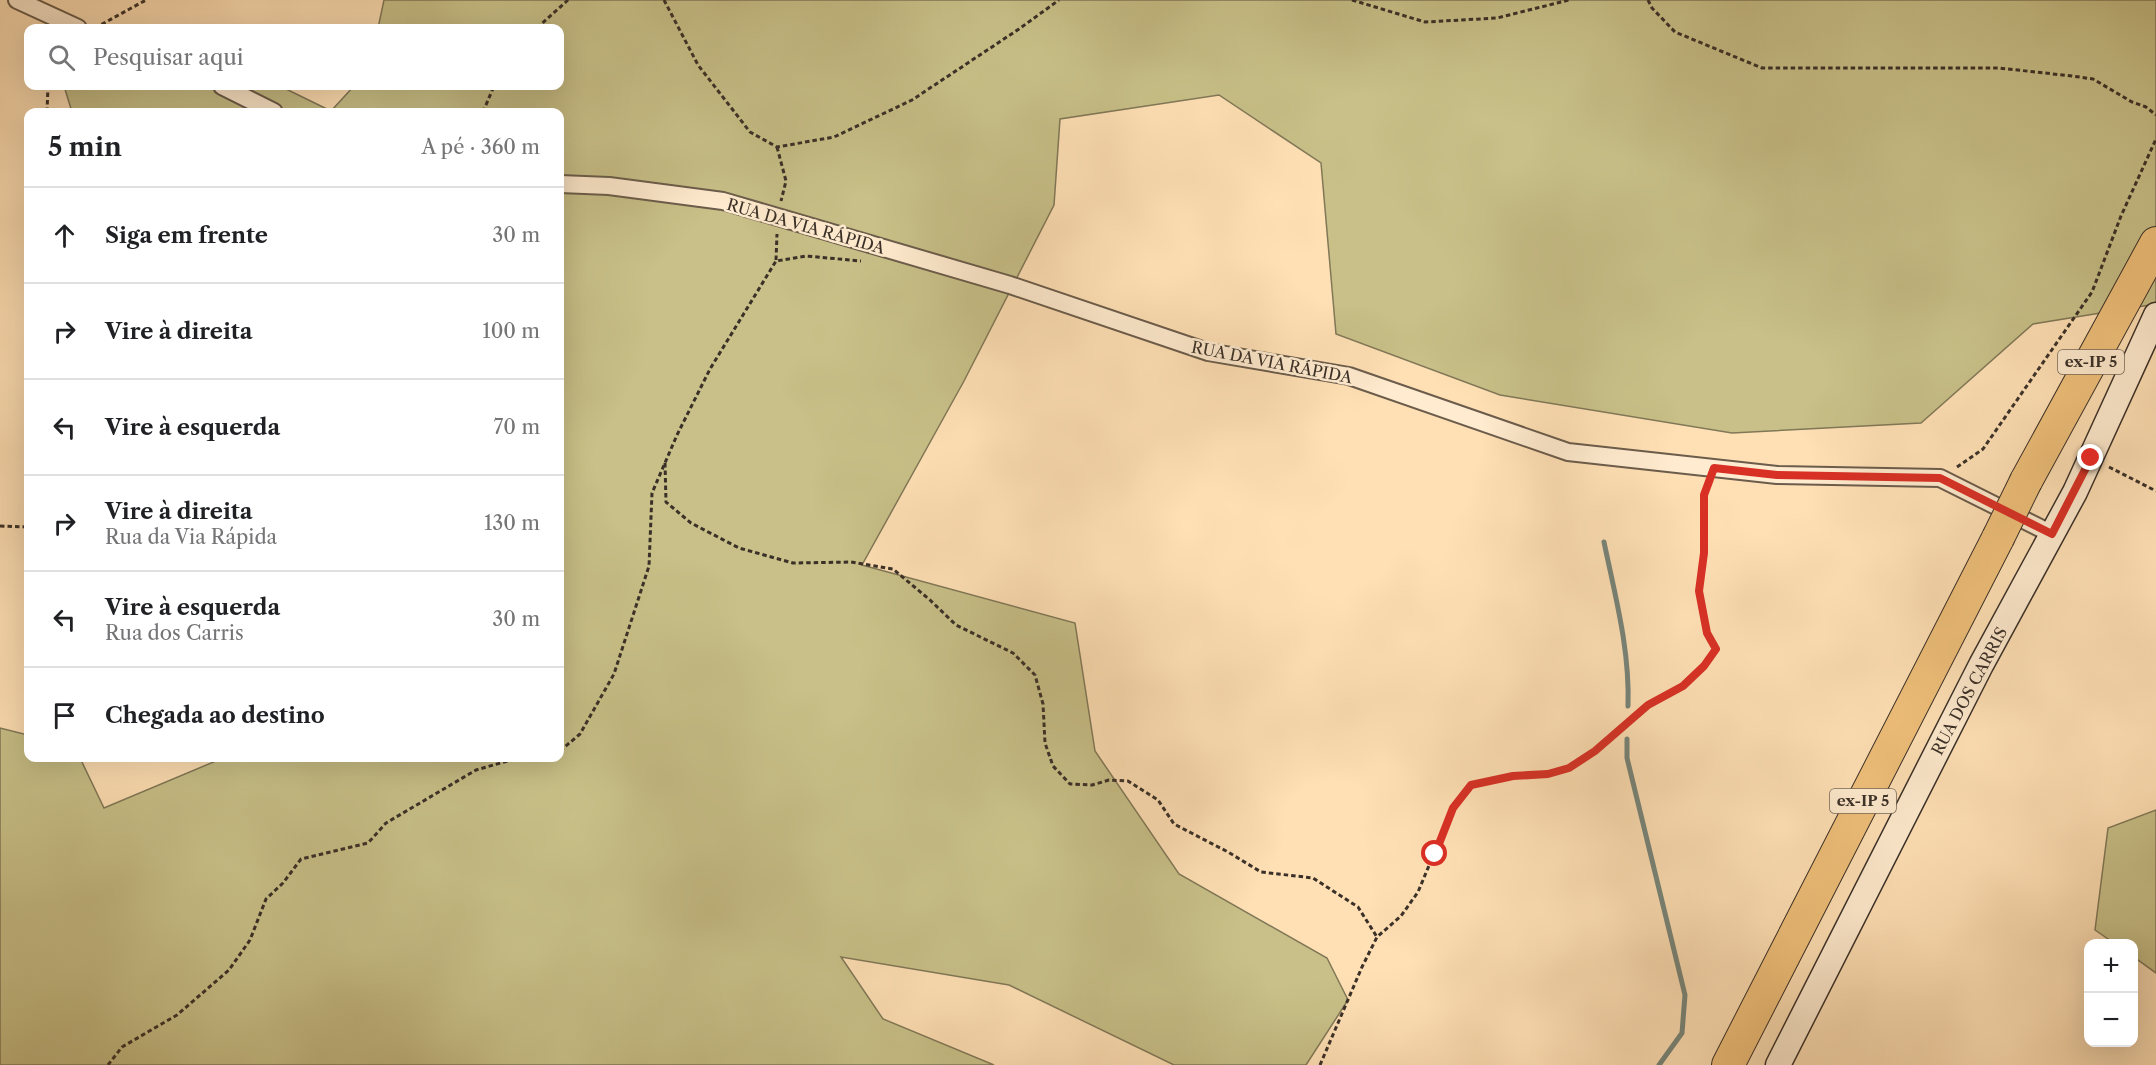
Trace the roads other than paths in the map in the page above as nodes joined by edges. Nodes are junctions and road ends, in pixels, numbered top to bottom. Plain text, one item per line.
1 (17, 0) edge
2 (69, 24) edge
3 (230, 90) edge
4 (266, 108) edge
5 (564, 184) edge
6 (2156, 243) edge
7 (2156, 315) edge
8 (2052, 534) junction
9 (1728, 1065) edge
10 (1778, 1065) edge

1 - 2 street
3 - 4 street
5 - 8 street, RUA DA VIA RÁPIDA
6 - 9 highway, ex-IP 5, bridge
7 - 8 street, RUA DOS CARRIS
8 - 10 street, RUA DOS CARRIS

